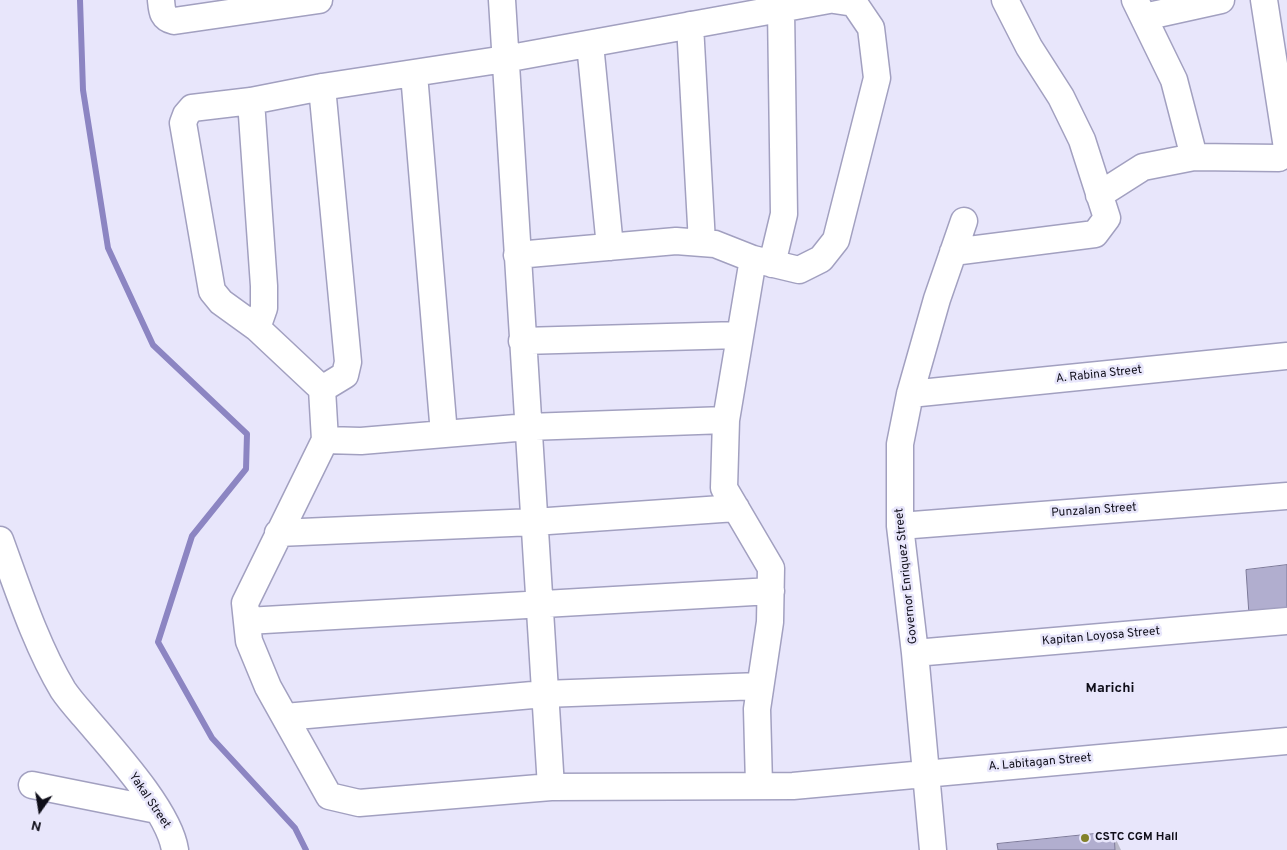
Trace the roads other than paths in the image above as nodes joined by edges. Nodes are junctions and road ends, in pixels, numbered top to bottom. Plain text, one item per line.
1 (161, 0) edge
2 (319, 0) edge
3 (502, 0) edge
4 (829, 0) edge
5 (834, 0) edge
6 (1005, 0) edge
7 (1221, 0) edge
8 (1264, 0) edge
9 (781, 9) junction
10 (1140, 9) edge
11 (690, 25) junction
12 (590, 44) junction
13 (505, 59) junction
14 (414, 74) junction
15 (322, 87) junction
16 (251, 102) junction
17 (1194, 157) junction
18 (1099, 195) junction
19 (964, 221) dead end
20 (702, 243) junction
21 (610, 247) junction
22 (953, 252) junction
23 (517, 255) junction
24 (762, 262) junction
25 (257, 328) junction
26 (740, 336) junction
27 (522, 341) junction
28 (1287, 356) edge
29 (322, 389) junction
30 (910, 394) junction
31 (726, 420) junction
32 (528, 427) junction
33 (444, 434) junction
34 (325, 440) junction
35 (1287, 496) edge
36 (736, 508) junction
37 (534, 522) junction
38 (900, 526) junction
39 (278, 533) junction
40 (0, 540) edge
41 (771, 591) junction
42 (539, 603) junction
43 (247, 621) junction
44 (1287, 621) edge
45 (915, 653) junction
46 (760, 686) junction
47 (544, 694) junction
48 (284, 717) junction
49 (1287, 741) edge
50 (926, 774) junction
51 (32, 785) dead end
52 (759, 785) junction
53 (551, 787) junction
54 (157, 810) junction
55 (175, 850) edge
56 (933, 850) edge

1 - 2 street
3 - 13 street
4 - 9 street
5 - 24 street
6 - 18 street
7 - 10 street
8 - 17 street
9 - 11 street
9 - 24 street
10 - 17 street
11 - 12 street
11 - 20 street
12 - 13 street
12 - 21 street
13 - 14 street
13 - 23 street
14 - 15 street
14 - 33 street
15 - 16 street
15 - 29 street
16 - 25 street
16 - 25 street
17 - 18 street
18 - 22 street
19 - 22 street, Governor Enriquez Street
20 - 21 street
20 - 24 street
21 - 23 street
22 - 30 street, Governor Enriquez Street
23 - 27 street
24 - 26 street
25 - 29 street
26 - 27 street
26 - 31 street
27 - 32 street
28 - 30 street, A. Rabina Street
29 - 34 street
30 - 38 street, Governor Enriquez Street
31 - 32 street
31 - 36 street
32 - 33 street
32 - 37 street
33 - 34 street
34 - 39 street, A. Labitagan Street
35 - 38 street, Punzalan Street
36 - 37 street
36 - 41 street
37 - 39 street
37 - 42 street
38 - 45 street, Governor Enriquez Street
39 - 43 street, A. Labitagan Street
40 - 54 street, Yakal Street
41 - 42 street
41 - 46 street
42 - 43 street
42 - 47 street
43 - 48 street, A. Labitagan Street
44 - 45 street, Kapitan Loyosa Street
45 - 50 street, Governor Enriquez Street
46 - 47 street
46 - 52 street
47 - 48 street
47 - 53 street
48 - 53 street, A. Labitagan Street
49 - 50 street, A. Labitagan Street
50 - 52 street, A. Labitagan Street
50 - 56 street, Governor Enriquez Street
51 - 54 street
52 - 53 street, A. Labitagan Street
54 - 55 street, Yakal Street

